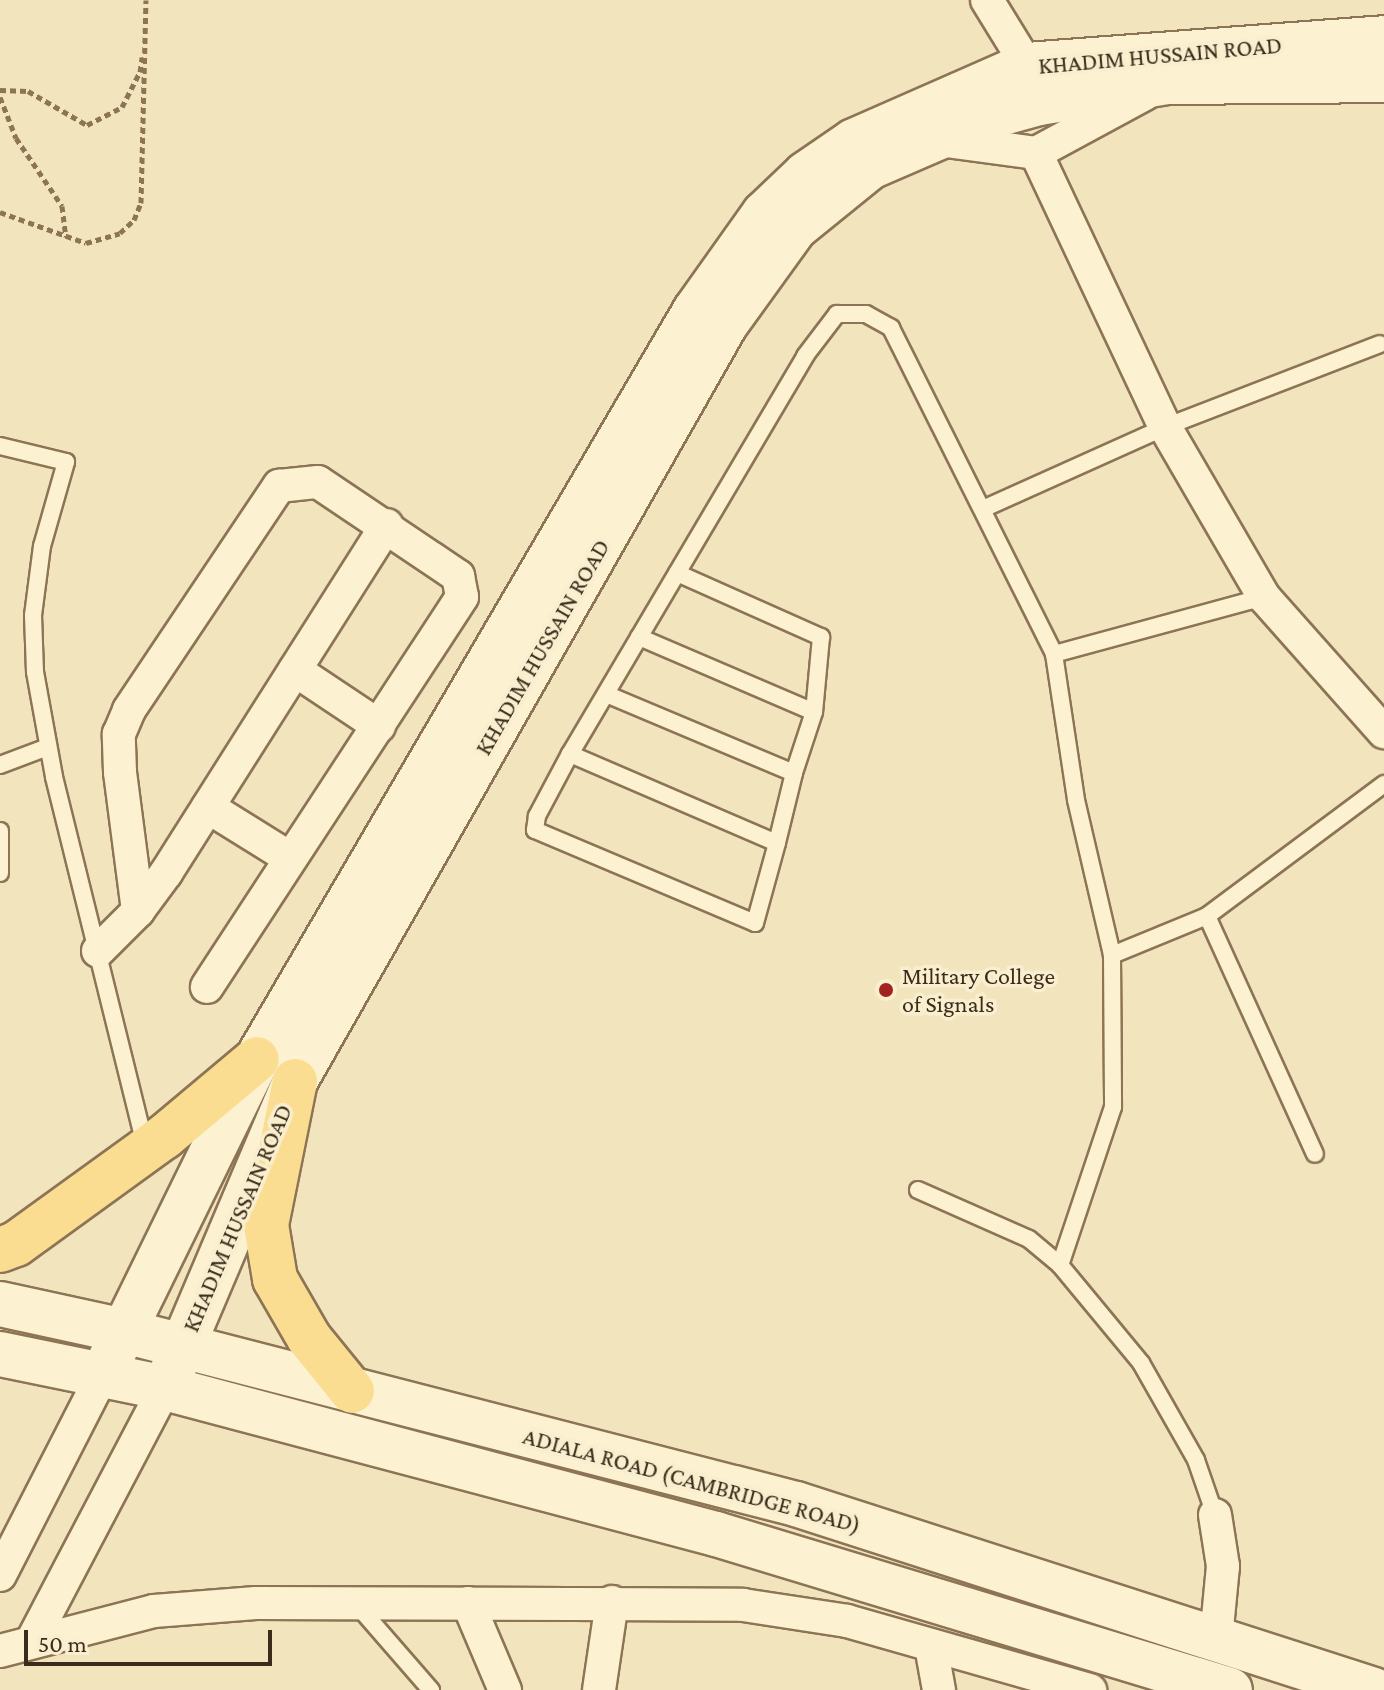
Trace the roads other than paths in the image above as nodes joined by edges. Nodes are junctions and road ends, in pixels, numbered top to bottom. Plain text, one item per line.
1 (987, 0) edge
2 (1384, 38) edge
3 (1027, 65) junction
4 (1384, 80) edge
5 (1167, 82) junction
6 (930, 139) junction
7 (1036, 153) junction
8 (1380, 344) dead end
9 (1165, 427) junction
10 (0, 446) edge
11 (985, 508) junction
12 (387, 525) junction
13 (677, 573) junction
14 (1264, 597) junction
15 (639, 637) junction
16 (1054, 654) junction
17 (295, 670) junction
18 (606, 694) junction
19 (814, 712) junction
20 (379, 726) junction
21 (1384, 732) edge
22 (48, 747) junction
23 (570, 754) junction
24 (0, 765) edge
25 (794, 773) junction
26 (1384, 784) edge
27 (208, 807) junction
28 (0, 831) edge
29 (777, 843) junction
30 (290, 858) junction
31 (0, 873) edge
32 (138, 911) junction
33 (1207, 916) junction
34 (98, 951) junction
35 (1112, 955) junction
36 (207, 987) dead end
37 (257, 1059) junction
38 (295, 1081) junction
39 (146, 1149) junction
40 (1315, 1154) dead end
41 (918, 1190) dead end
42 (0, 1250) edge
43 (1060, 1265) junction
44 (0, 1304) edge
45 (124, 1331) junction
46 (182, 1347) junction
47 (0, 1354) edge
48 (103, 1374) junction
49 (165, 1388) junction
50 (352, 1391) junction
51 (1215, 1515) joint
52 (0, 1575) edge
53 (612, 1602) junction
54 (356, 1603) junction
55 (468, 1603) junction
56 (33, 1639) junction
57 (1216, 1639) junction
58 (931, 1646) junction
59 (0, 1651) edge
60 (600, 1689) edge
61 (431, 1690) edge
62 (505, 1690) edge
63 (939, 1690) edge
64 (1090, 1690) edge
65 (1230, 1690) edge
66 (1374, 1690) edge

1 - 3 street
2 - 3 main road, KHADIM HUSSAIN ROAD
3 - 37 main road, KHADIM HUSSAIN ROAD
4 - 5 main road, KHADIM HUSSAIN ROAD
5 - 6 main road, KHADIM HUSSAIN ROAD
5 - 7 street
6 - 7 street
6 - 38 main road, KHADIM HUSSAIN ROAD
7 - 9 street
8 - 9 lane
9 - 11 lane
9 - 14 street
10 - 22 lane
11 - 13 lane
11 - 16 lane
12 - 17 street
12 - 20 street
12 - 32 street
13 - 15 lane
13 - 19 lane
14 - 16 lane
14 - 21 street
15 - 18 lane
15 - 19 lane
16 - 35 lane
17 - 20 street
17 - 27 street
18 - 23 lane
18 - 25 lane
19 - 25 lane
20 - 30 street
22 - 24 lane
22 - 34 lane
23 - 29 lane
23 - 29 lane
25 - 29 lane
26 - 33 lane
27 - 30 street
27 - 32 street
28 - 31 lane
30 - 36 street
32 - 34 street
33 - 35 lane
33 - 40 lane
34 - 39 lane
35 - 43 lane
37 - 39 main road
37 - 45 main road, KHADIM HUSSAIN ROAD
38 - 46 main road, KHADIM HUSSAIN ROAD
38 - 50 main road
39 - 42 main road
41 - 43 lane
43 - 51 lane
44 - 45 main road, ADIALA ROAD (CAMBRIDGE ROAD)
45 - 46 main road, ADIALA ROAD (CAMBRIDGE ROAD)
45 - 48 main road, KHADIM HUSSAIN ROAD
46 - 49 main road, KHADIM HUSSAIN ROAD
46 - 50 main road, ADIALA ROAD (CAMBRIDGE ROAD)
47 - 48 main road, ADIALA ROAD (CAMBRIDGE ROAD)
48 - 49 main road, ADIALA ROAD (CAMBRIDGE ROAD)
48 - 52 street, KHADIM HUSSAIN ROAD
49 - 56 street, KHADIM HUSSAIN ROAD
49 - 65 main road, ADIALA ROAD (CAMBRIDGE ROAD)
50 - 57 main road, ADIALA ROAD (CAMBRIDGE ROAD)
51 - 57 street
53 - 55 street
53 - 58 street
53 - 60 street
54 - 55 street
54 - 56 street
54 - 61 lane
55 - 62 street
56 - 59 street
57 - 66 main road, ADIALA ROAD (CAMBRIDGE ROAD)
58 - 63 street
58 - 64 street

